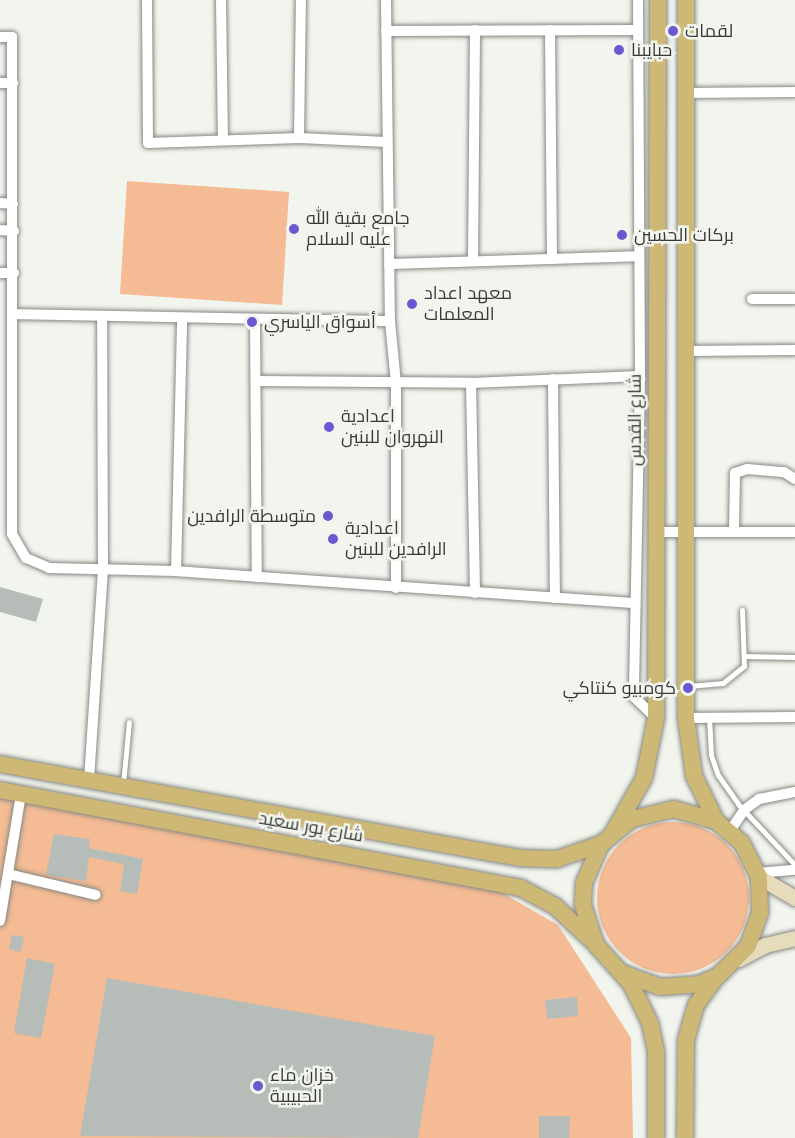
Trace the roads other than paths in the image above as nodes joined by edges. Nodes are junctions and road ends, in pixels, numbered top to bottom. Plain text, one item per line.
1 (147, 0) edge
2 (221, 0) edge
3 (301, 0) edge
4 (386, 0) edge
5 (638, 0) edge
6 (658, 0) edge
7 (686, 0) edge
8 (475, 30) junction
9 (550, 30) junction
10 (638, 30) junction
11 (386, 31) junction
12 (0, 37) edge
13 (0, 83) edge
14 (13, 83) junction
15 (795, 92) edge
16 (686, 93) junction
17 (299, 138) junction
18 (223, 140) junction
19 (387, 141) junction
20 (657, 186) junction
21 (685, 188) junction
22 (0, 203) edge
23 (13, 204) junction
24 (0, 230) edge
25 (14, 231) junction
26 (639, 256) junction
27 (552, 259) junction
28 (473, 261) junction
29 (389, 264) junction
30 (0, 273) edge
31 (14, 273) junction
32 (795, 298) edge
33 (752, 299) dead end
34 (14, 314) junction
35 (102, 316) junction
36 (182, 320) junction
37 (255, 320) junction
38 (390, 321) junction
39 (795, 350) edge
40 (685, 351) junction
41 (640, 376) junction
42 (553, 379) junction
43 (257, 381) junction
44 (396, 382) junction
45 (471, 383) junction
46 (795, 479) edge
47 (685, 531) junction
48 (734, 531) junction
49 (654, 532) junction
50 (795, 532) edge
51 (103, 571) junction
52 (176, 571) junction
53 (257, 577) junction
54 (396, 588) junction
55 (475, 592) junction
56 (555, 598) junction
57 (635, 603) junction
58 (742, 610) dead end
59 (744, 656) junction
60 (795, 657) edge
61 (686, 687) junction
62 (709, 717) junction
63 (795, 717) edge
64 (656, 718) junction
65 (687, 718) junction
66 (129, 722) dead end
67 (0, 764) edge
68 (88, 780) junction
69 (123, 786) junction
70 (0, 790) edge
71 (160, 792) junction
72 (795, 792) edge
73 (21, 794) junction
74 (744, 810) junction
75 (154, 818) junction
76 (723, 826) junction
77 (614, 831) junction
78 (601, 844) junction
79 (795, 866) edge
80 (795, 870) edge
81 (8, 874) junction
82 (758, 875) junction
83 (96, 895) dead end
84 (795, 898) edge
85 (0, 921) edge
86 (795, 938) edge
87 (596, 945) junction
88 (737, 961) junction
89 (622, 973) junction
90 (718, 976) junction
91 (656, 1138) edge
92 (685, 1138) edge

1 - 18 street
2 - 18 street
3 - 17 street
4 - 11 street
5 - 10 street
6 - 20 main road, شارع القدس
7 - 16 main road
8 - 9 street
8 - 11 street
8 - 28 street
9 - 10 street
9 - 27 street
10 - 26 street
11 - 19 street
12 - 14 street
13 - 14 street
14 - 23 street
15 - 16 street
16 - 21 main road
17 - 18 street
17 - 19 street
19 - 29 street
20 - 21 main road
20 - 49 main road, شارع القدس
21 - 40 main road
22 - 23 street
23 - 25 street
24 - 25 street
25 - 31 street
26 - 27 street
26 - 41 street
27 - 28 street
28 - 29 street
29 - 38 street
30 - 31 street
31 - 34 street
32 - 33 street
34 - 35 street
34 - 51 street
35 - 36 street
35 - 51 street
36 - 37 street
36 - 52 street
37 - 38 street
37 - 43 street
38 - 44 street
39 - 40 street
40 - 47 main road
41 - 42 street
41 - 57 street
42 - 45 street
42 - 56 street
43 - 44 street
43 - 53 street
44 - 45 street
44 - 54 street
45 - 55 street
46 - 48 street
47 - 48 street
47 - 49 street
47 - 61 main road
48 - 50 street
49 - 64 main road, شارع القدس
51 - 52 street
51 - 68 street
52 - 53 street
53 - 54 street
54 - 55 street
55 - 56 street
56 - 57 street
57 - 64 street
58 - 59 lane
59 - 60 lane
59 - 61 lane
61 - 65 main road
62 - 63 street
62 - 65 street
62 - 74 lane
64 - 77 main road, شارع القدس
65 - 76 main road
66 - 69 lane
67 - 68 main road, شارع بور سعيد
68 - 69 main road, شارع بور سعيد
69 - 71 main road, شارع بور سعيد
70 - 73 main road, شارع بور سعيد
71 - 75 main road
71 - 78 main road, شارع بور سعيد
72 - 74 street
73 - 75 main road, شارع بور سعيد
73 - 81 street
74 - 76 street
74 - 79 lane
75 - 87 main road, شارع بور سعيد
76 - 77 main road
76 - 82 main road
77 - 78 main road
78 - 87 main road
80 - 82 street
81 - 83 street
81 - 85 street
82 - 84 street
82 - 88 main road
86 - 88 street
87 - 89 main road
88 - 90 main road
89 - 90 main road
89 - 91 main road
90 - 92 main road

